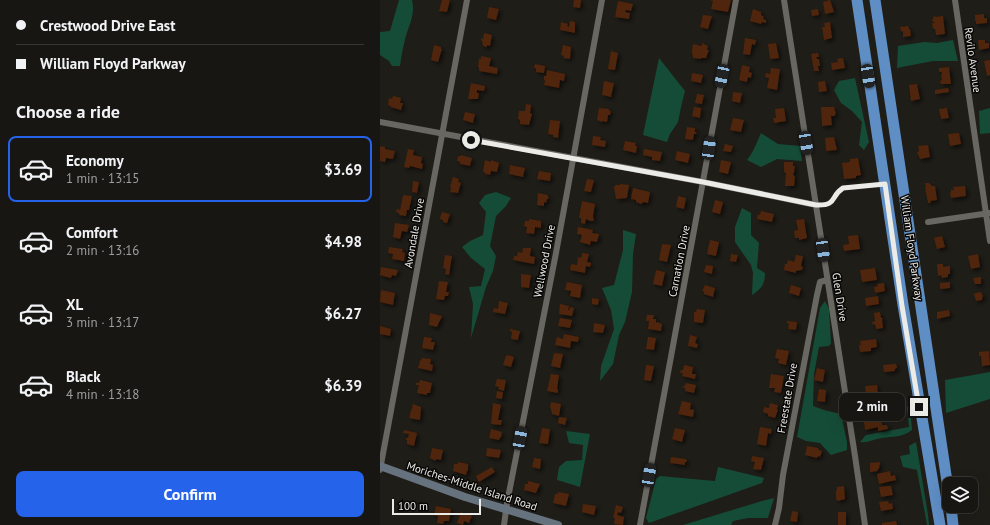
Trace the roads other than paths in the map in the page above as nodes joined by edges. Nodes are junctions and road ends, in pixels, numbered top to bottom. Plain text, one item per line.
1 (467, 0) edge
2 (602, 0) edge
3 (736, 0) edge
4 (784, 0) edge
5 (857, 0) edge
6 (874, 0) edge
7 (954, 0) edge
8 (380, 122) edge
9 (442, 134) junction
10 (572, 159) junction
11 (703, 182) junction
12 (885, 184) junction
13 (816, 205) junction
14 (988, 214) edge
15 (928, 222) dead end
16 (990, 241) edge
17 (828, 280) junction
18 (380, 468) edge
19 (946, 477) edge
20 (506, 509) junction
21 (952, 513) edge
22 (504, 525) edge
23 (558, 525) edge
24 (640, 525) edge
25 (775, 525) edge
26 (865, 525) edge
27 (940, 525) edge
28 (954, 525) edge

1 - 9 street, Avondale Drive
2 - 10 street, Wellwood Drive
3 - 11 street, Carnation Drive
4 - 13 street, Glen Drive
5 - 12 highway, William Floyd Parkway
6 - 19 highway, William Floyd Parkway
7 - 14 street, Revilo Avenue
8 - 9 street
9 - 10 street
9 - 18 street, Avondale Drive
10 - 11 street
10 - 20 street, Wellwood Drive
11 - 13 street
11 - 24 street, Carnation Drive
12 - 13 lane
12 - 27 highway, William Floyd Parkway
13 - 17 street, Glen Drive
14 - 15 street
14 - 16 street, Revilo Avenue
17 - 25 street, Freestate Drive
17 - 26 street, Glen Drive
18 - 20 main road, Moriches-Middle Island Road
20 - 22 street, Wellwood Drive
20 - 23 main road, Moriches-Middle Island Road
21 - 28 highway

